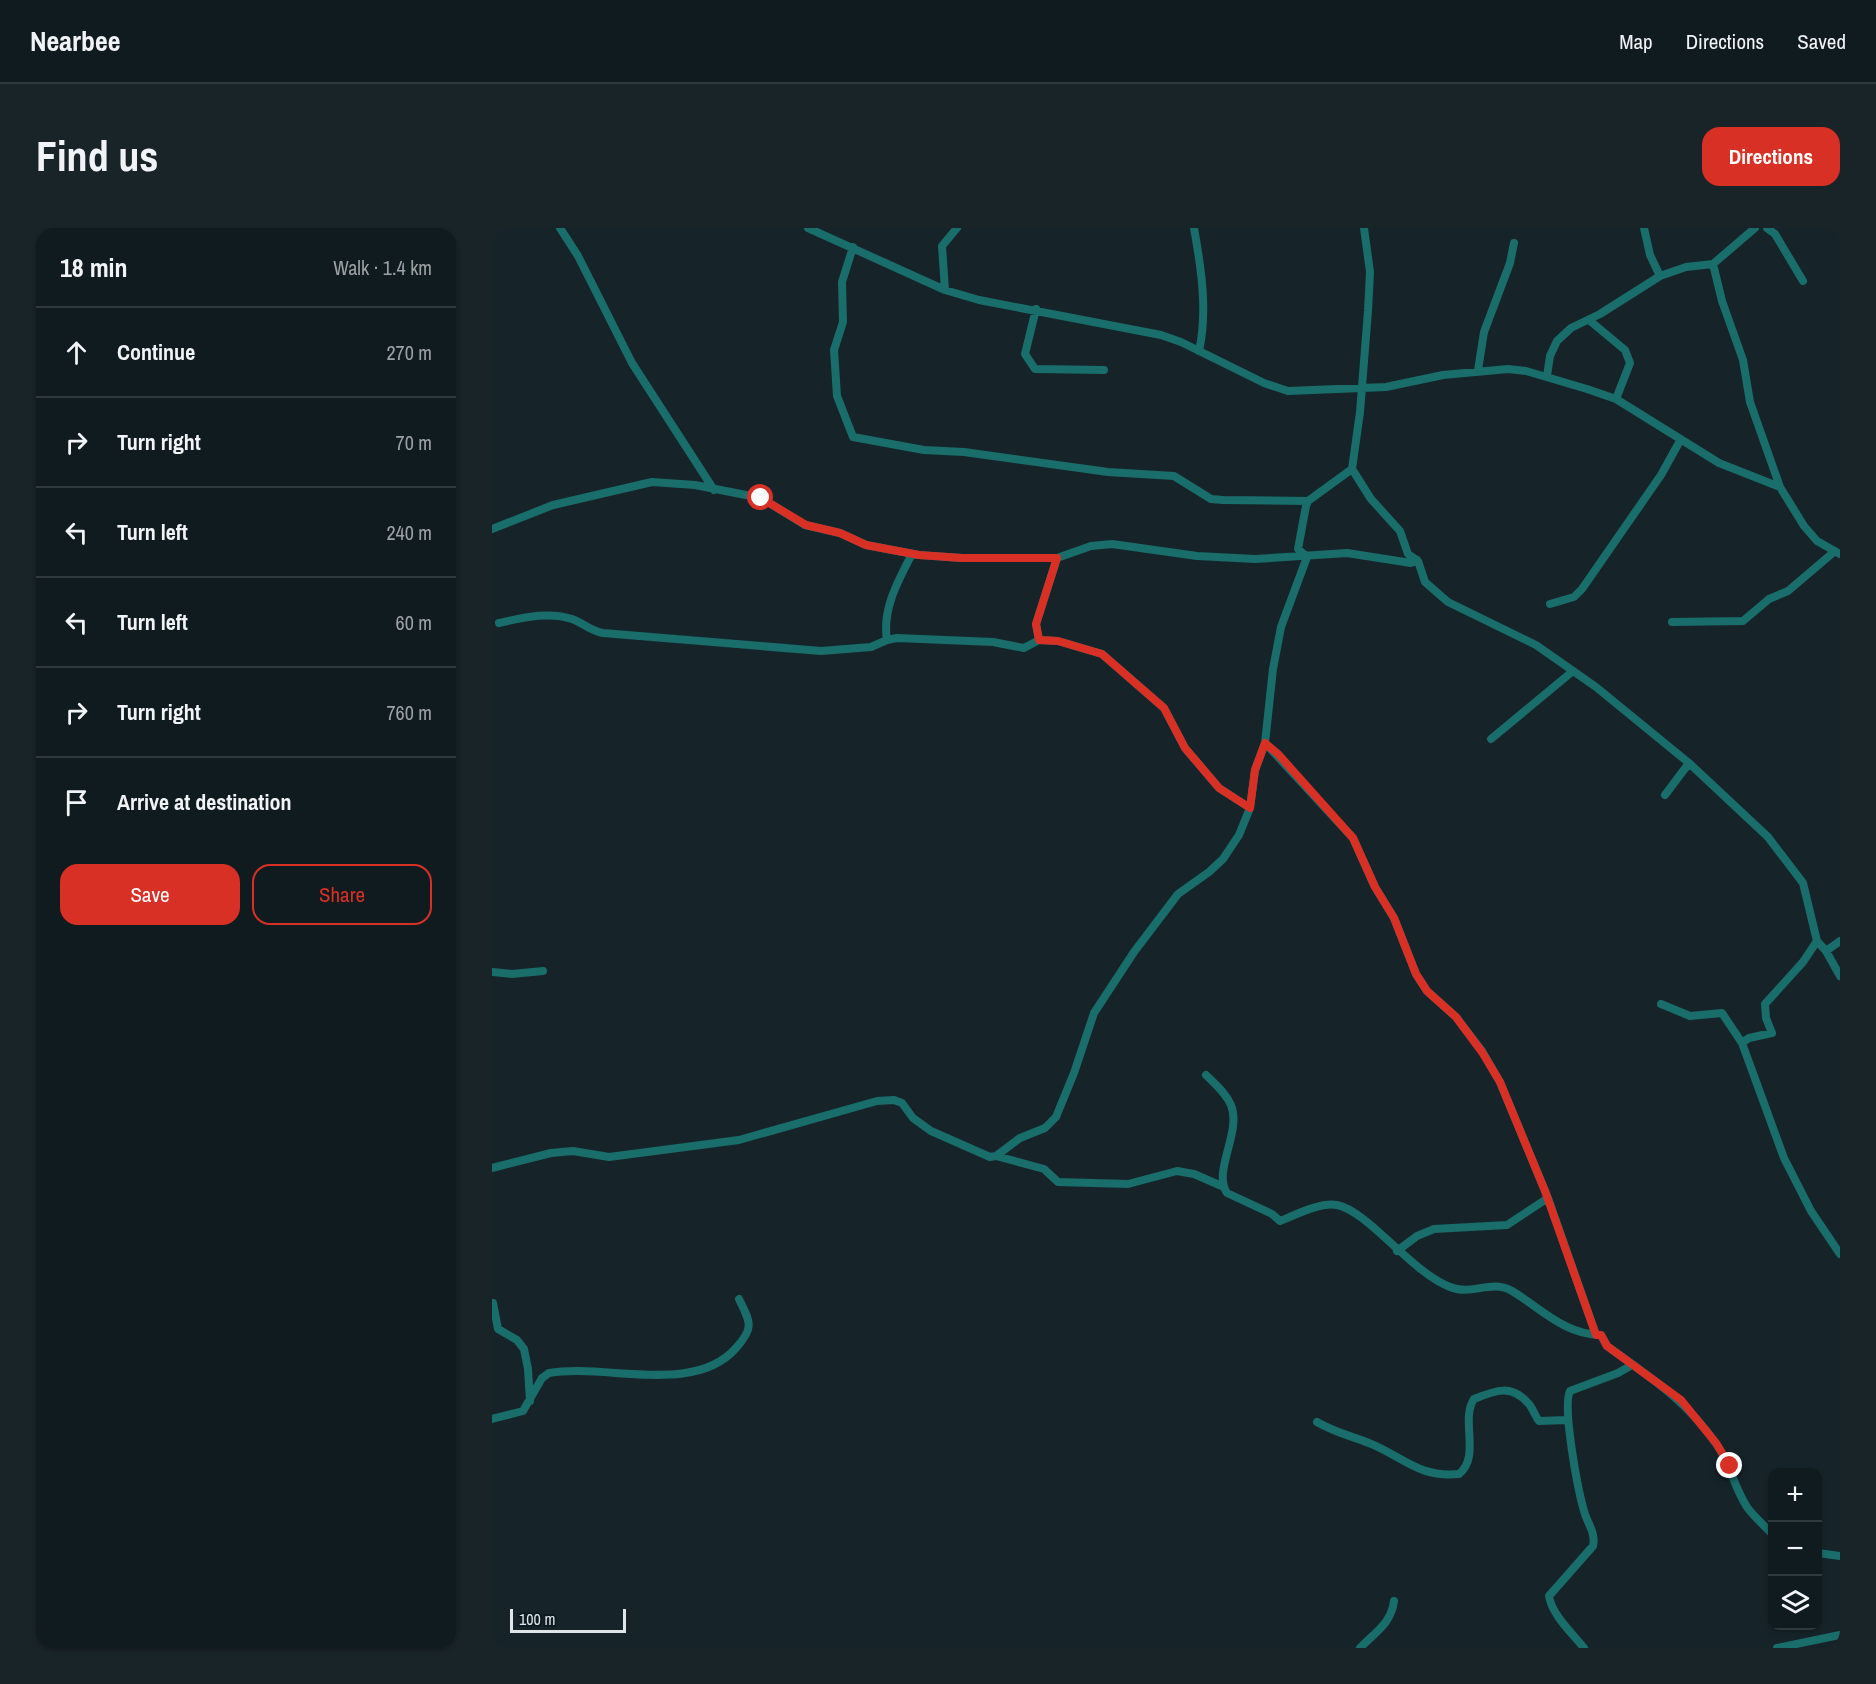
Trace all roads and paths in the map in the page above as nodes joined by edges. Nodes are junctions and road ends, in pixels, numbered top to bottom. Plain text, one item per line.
1 (560, 228) edge
2 (808, 228) edge
3 (957, 228) edge
4 (1194, 228) edge
5 (1364, 228) edge
6 (1644, 228) edge
7 (1755, 228) edge
8 (1767, 228) edge
9 (1514, 243) dead end
10 (853, 247) junction
11 (1713, 264) junction
12 (1660, 276) junction
13 (1803, 281) dead end
14 (945, 290) junction
15 (1036, 309) junction
16 (1589, 320) junction
17 (1198, 351) junction
18 (1104, 370) dead end
19 (1478, 370) junction
20 (1547, 376) junction
21 (1362, 389) junction
22 (1617, 399) junction
23 (1681, 439) junction
24 (1352, 469) junction
25 (1780, 487) junction
26 (714, 490) junction
27 (1308, 501) junction
28 (492, 529) edge
29 (1837, 552) edge
30 (912, 554) junction
31 (1307, 556) junction
32 (1057, 558) junction
33 (1417, 560) junction
34 (1550, 604) dead end
35 (1672, 622) dead end
36 (499, 623) dead end
37 (887, 640) junction
38 (1039, 640) junction
39 (1573, 671) junction
40 (1491, 739) dead end
41 (1265, 743) junction
42 (1689, 763) junction
43 (1665, 795) dead end
44 (1250, 808) junction
45 (1817, 941) junction
46 (1840, 941) edge
47 (1826, 951) junction
48 (543, 971) dead end
49 (492, 972) edge
50 (1840, 976) edge
51 (1661, 1004) dead end
52 (1742, 1042) junction
53 (1206, 1076) dead end
54 (996, 1156) junction
55 (492, 1168) edge
56 (1224, 1187) junction
57 (1548, 1198) junction
58 (1397, 1251) junction
59 (1840, 1253) edge
60 (739, 1299) dead end
61 (493, 1303) edge
62 (1601, 1335) junction
63 (1632, 1365) junction
64 (530, 1401) junction
65 (492, 1419) edge
66 (1567, 1420) junction
67 (1317, 1422) dead end
68 (1768, 1529) edge
69 (1822, 1554) edge
70 (1840, 1556) edge
71 (1394, 1601) dead end
72 (1840, 1635) edge
73 (1360, 1648) edge
74 (1584, 1648) edge
75 (1777, 1648) edge

1 - 26 street
2 - 10 street
3 - 14 street
4 - 17 street
5 - 21 street
6 - 12 street
7 - 11 street
8 - 13 street
9 - 19 street
10 - 14 street
10 - 27 street
11 - 12 street
11 - 25 street
12 - 16 street
14 - 15 street
15 - 17 street
15 - 18 street
16 - 20 street
16 - 22 street
17 - 21 street
19 - 20 street
19 - 21 street
20 - 22 street
21 - 24 street
22 - 23 street
23 - 25 street
23 - 34 street
24 - 27 street
24 - 33 street
25 - 29 street
26 - 28 street
26 - 30 street
27 - 31 street
29 - 35 street
30 - 32 street
30 - 37 street
31 - 32 street
31 - 33 street
31 - 41 street
32 - 38 street
33 - 39 street
36 - 37 street
37 - 38 street
38 - 44 street
39 - 40 street
39 - 42 street
41 - 44 street
41 - 57 street
42 - 43 street
42 - 45 street
44 - 54 street
45 - 47 street
45 - 52 street
46 - 47 street
47 - 50 street
48 - 49 street
51 - 52 street
52 - 59 street
53 - 56 street
54 - 55 street
54 - 56 street
56 - 58 street
57 - 58 street
57 - 62 street
58 - 62 street
60 - 64 street
61 - 64 street
62 - 63 street
63 - 66 street
63 - 68 street
64 - 65 street
66 - 67 street
66 - 74 street
69 - 70 street
71 - 73 street
72 - 75 street

